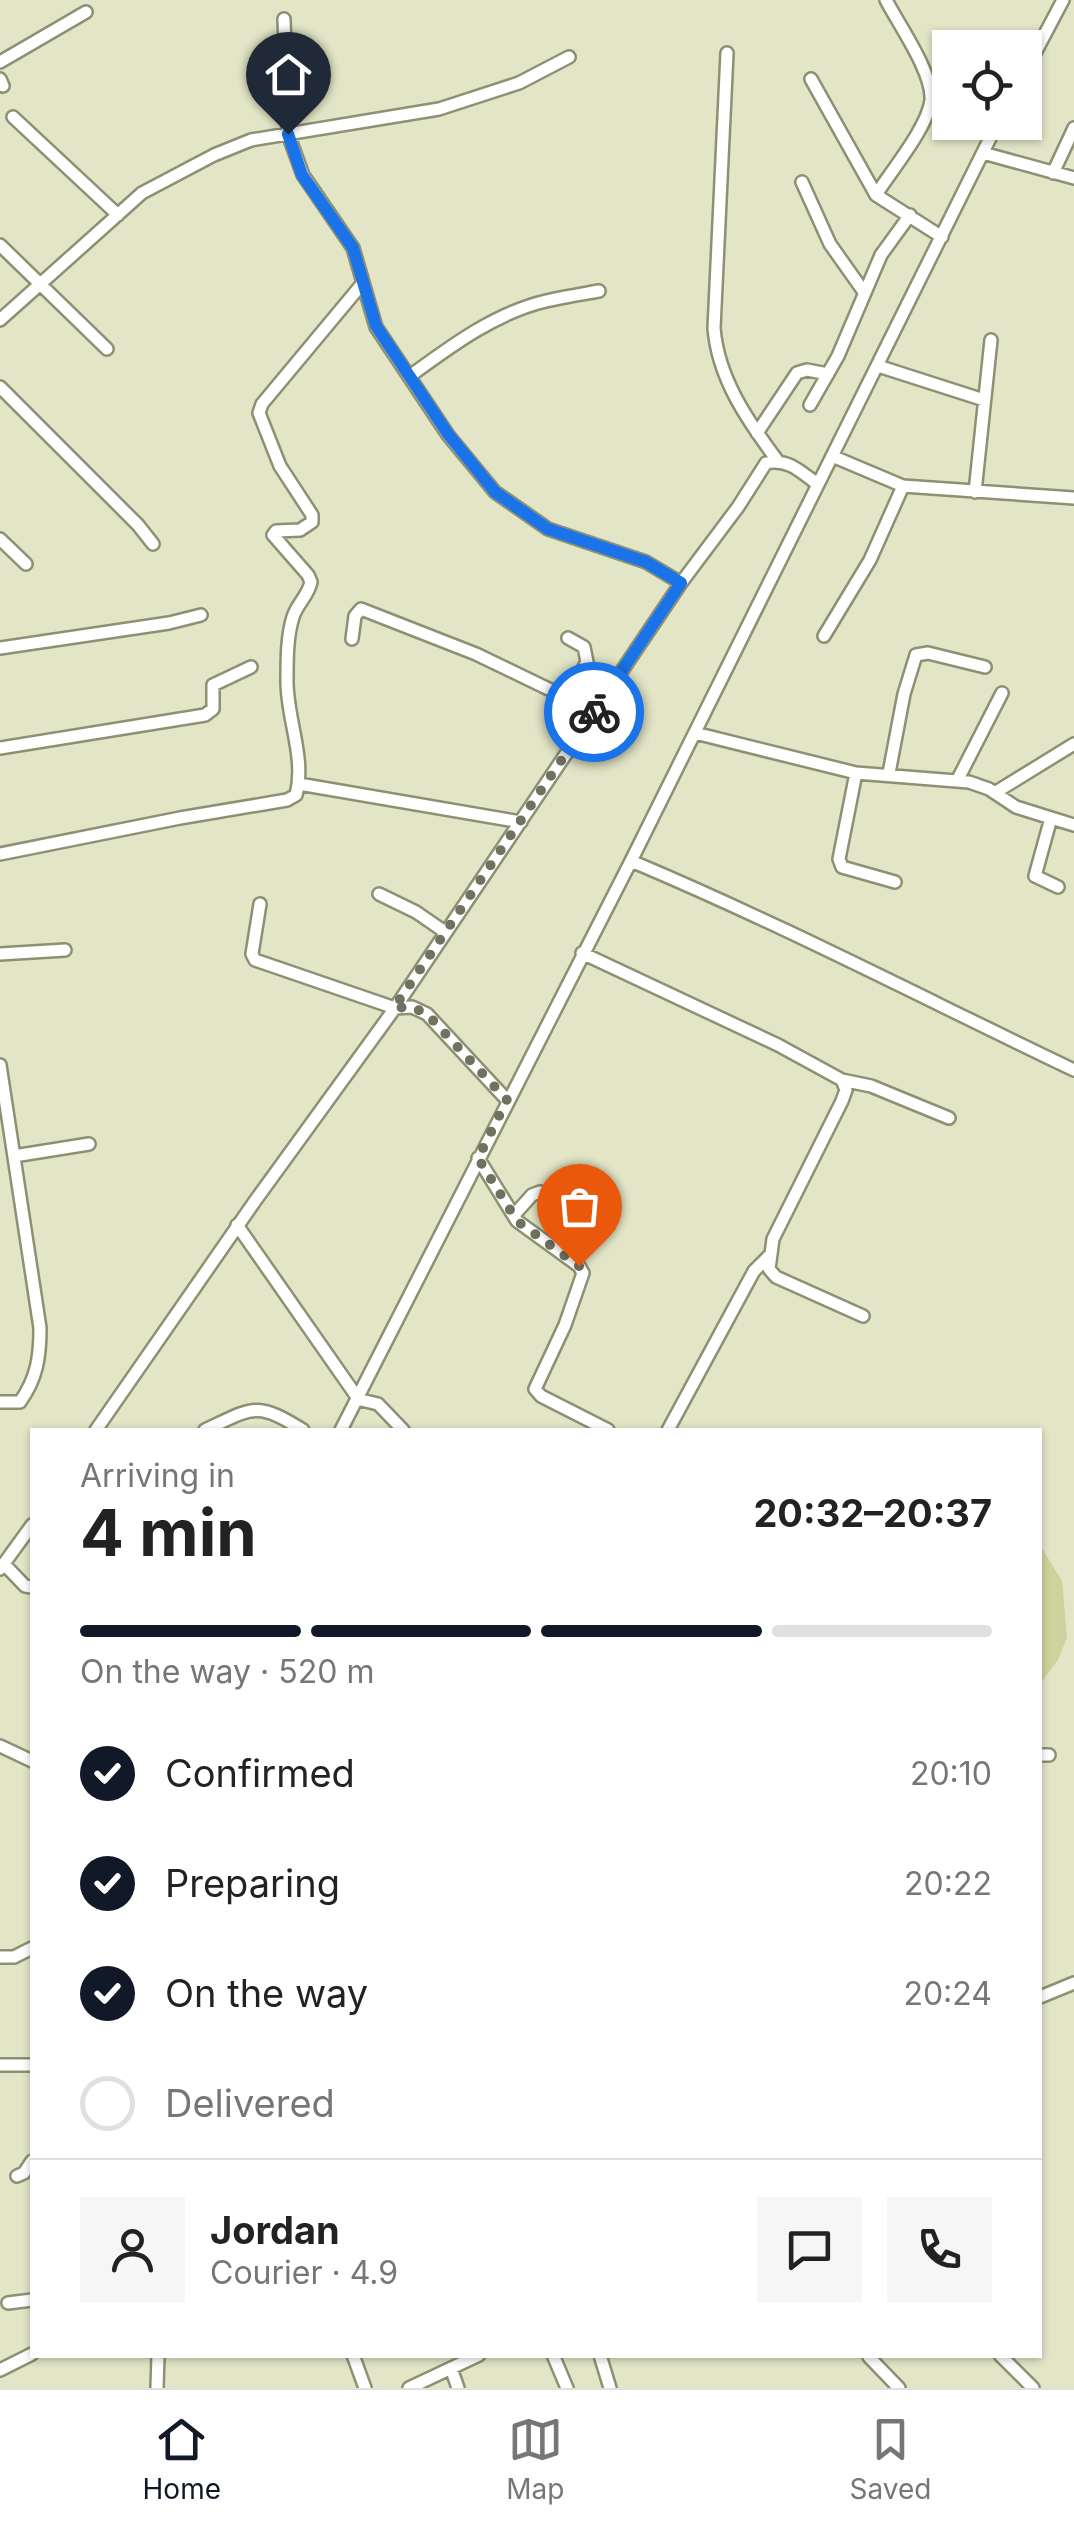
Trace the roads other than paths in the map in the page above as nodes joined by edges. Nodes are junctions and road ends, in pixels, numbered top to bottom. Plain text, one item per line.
1 (886, 0) edge
2 (1062, 0) edge
3 (86, 12) dead end
4 (284, 18) dead end
5 (1042, 39) edge
6 (727, 53) dead end
7 (569, 58) dead end
8 (0, 62) edge
9 (811, 79) dead end
10 (13, 117) dead end
11 (1074, 128) edge
12 (288, 134) junction
13 (989, 140) edge
14 (982, 153) junction
15 (1054, 173) junction
16 (1074, 178) edge
17 (802, 182) dead end
18 (876, 195) junction
19 (910, 214) junction
20 (118, 215) junction
21 (942, 237) junction
22 (0, 244) edge
23 (40, 284) junction
24 (362, 284) junction
25 (599, 291) dead end
26 (864, 292) junction
27 (0, 320) edge
28 (991, 340) dead end
29 (107, 349) dead end
30 (878, 366) junction
31 (828, 374) junction
32 (410, 376) junction
33 (0, 388) edge
34 (984, 400) junction
35 (810, 406) dead end
36 (757, 434) junction
37 (832, 456) junction
38 (777, 460) junction
39 (816, 483) junction
40 (903, 486) junction
41 (975, 492) junction
42 (1074, 498) edge
43 (0, 539) edge
44 (153, 544) dead end
45 (26, 564) dead end
46 (681, 583) junction
47 (200, 614) dead end
48 (824, 636) dead end
49 (568, 638) dead end
50 (352, 639) dead end
51 (0, 648) edge
52 (251, 667) dead end
53 (985, 667) dead end
54 (1002, 693) dead end
55 (566, 697) junction
56 (594, 711) junction
57 (694, 733) junction
58 (1074, 744) edge
59 (0, 748) edge
60 (856, 773) junction
61 (889, 773) junction
62 (958, 781) junction
63 (299, 784) junction
64 (996, 792) junction
65 (1052, 818) junction
66 (521, 822) junction
67 (1074, 825) edge
68 (0, 854) edge
69 (631, 861) junction
70 (895, 882) dead end
71 (1058, 888) dead end
72 (378, 894) dead end
73 (260, 904) dead end
74 (445, 932) junction
75 (65, 950) dead end
76 (582, 952) junction
77 (0, 954) edge
78 (394, 1008) junction
79 (0, 1064) edge
80 (1074, 1070) edge
81 (842, 1080) junction
82 (507, 1100) junction
83 (948, 1118) dead end
84 (89, 1144) dead end
85 (14, 1156) junction
86 (478, 1158) junction
87 (514, 1216) junction
88 (237, 1225) junction
89 (596, 1230) dead end
90 (769, 1256) junction
91 (864, 1316) dead end
92 (357, 1398) junction
93 (0, 1402) edge
94 (97, 1428) edge
95 (211, 1428) edge
96 (300, 1428) edge
97 (341, 1428) edge
98 (401, 1428) edge
99 (604, 1428) edge
100 (669, 1428) edge
101 (30, 1528) edge
102 (2, 1567) edge
103 (30, 1587) edge
104 (0, 1746) edge
105 (30, 1760) edge
106 (30, 1949) edge
107 (0, 1957) edge
108 (1074, 1983) edge
109 (1042, 1996) edge
110 (0, 2065) edge
111 (30, 2065) edge
112 (30, 2163) edge
113 (18, 2176) dead end
114 (30, 2300) edge
115 (8, 2302) dead end
116 (30, 2355) edge
117 (158, 2358) edge
118 (354, 2358) edge
119 (472, 2358) edge
120 (554, 2358) edge
121 (601, 2358) edge
122 (871, 2358) edge
123 (1003, 2358) edge
124 (451, 2368) junction
125 (0, 2370) edge
126 (157, 2388) edge
127 (365, 2388) edge
128 (409, 2388) edge
129 (458, 2388) edge
130 (567, 2388) edge
131 (610, 2388) edge
132 (899, 2388) edge
133 (1032, 2388) edge

1 - 18 street
2 - 5 street
3 - 8 street
4 - 12 street
6 - 36 street
7 - 12 street
9 - 18 street
10 - 20 street
11 - 15 street
12 - 20 street
12 - 24 street
13 - 14 street
14 - 15 street
14 - 21 street
15 - 16 street
17 - 26 street
18 - 19 street
19 - 21 street
19 - 26 street
20 - 23 street
21 - 30 street
22 - 23 street
23 - 27 street
23 - 29 street
24 - 32 street
24 - 63 street
25 - 32 street
26 - 31 street
28 - 34 street
30 - 34 street
30 - 37 street
31 - 35 street
31 - 36 street
32 - 46 street
33 - 44 street
34 - 41 street
36 - 38 street
37 - 39 street
37 - 40 street
38 - 39 street
38 - 46 street
39 - 57 street
40 - 41 street
40 - 48 street
41 - 42 street
43 - 45 street
46 - 56 street
47 - 51 street
49 - 55 street
50 - 55 street
52 - 59 street
53 - 61 street
54 - 62 street
55 - 56 street
56 - 66 street
57 - 60 street
57 - 69 street
58 - 64 street
60 - 61 street
60 - 70 street
61 - 62 street
62 - 64 street
63 - 66 street
63 - 68 street
64 - 65 street
65 - 67 street
65 - 71 street
66 - 74 street
69 - 76 street
69 - 80 street
72 - 74 street
73 - 78 street
74 - 78 street
75 - 77 street
76 - 81 street
76 - 82 street
78 - 82 street
78 - 88 street
79 - 85 street
81 - 83 street
81 - 90 street
82 - 86 street
84 - 85 street
85 - 93 street
86 - 87 street
86 - 92 street
87 - 89 street
87 - 99 street
88 - 92 street
88 - 94 street
90 - 91 street
90 - 100 street
92 - 97 street
92 - 98 street
95 - 96 street
101 - 102 street
102 - 103 street
104 - 105 street
106 - 107 street
108 - 109 street
110 - 111 street
112 - 113 street
114 - 115 street
116 - 125 street
117 - 126 street
118 - 127 street
119 - 124 street
120 - 130 street
121 - 131 street
122 - 132 street
123 - 133 street
124 - 128 street
124 - 129 street

